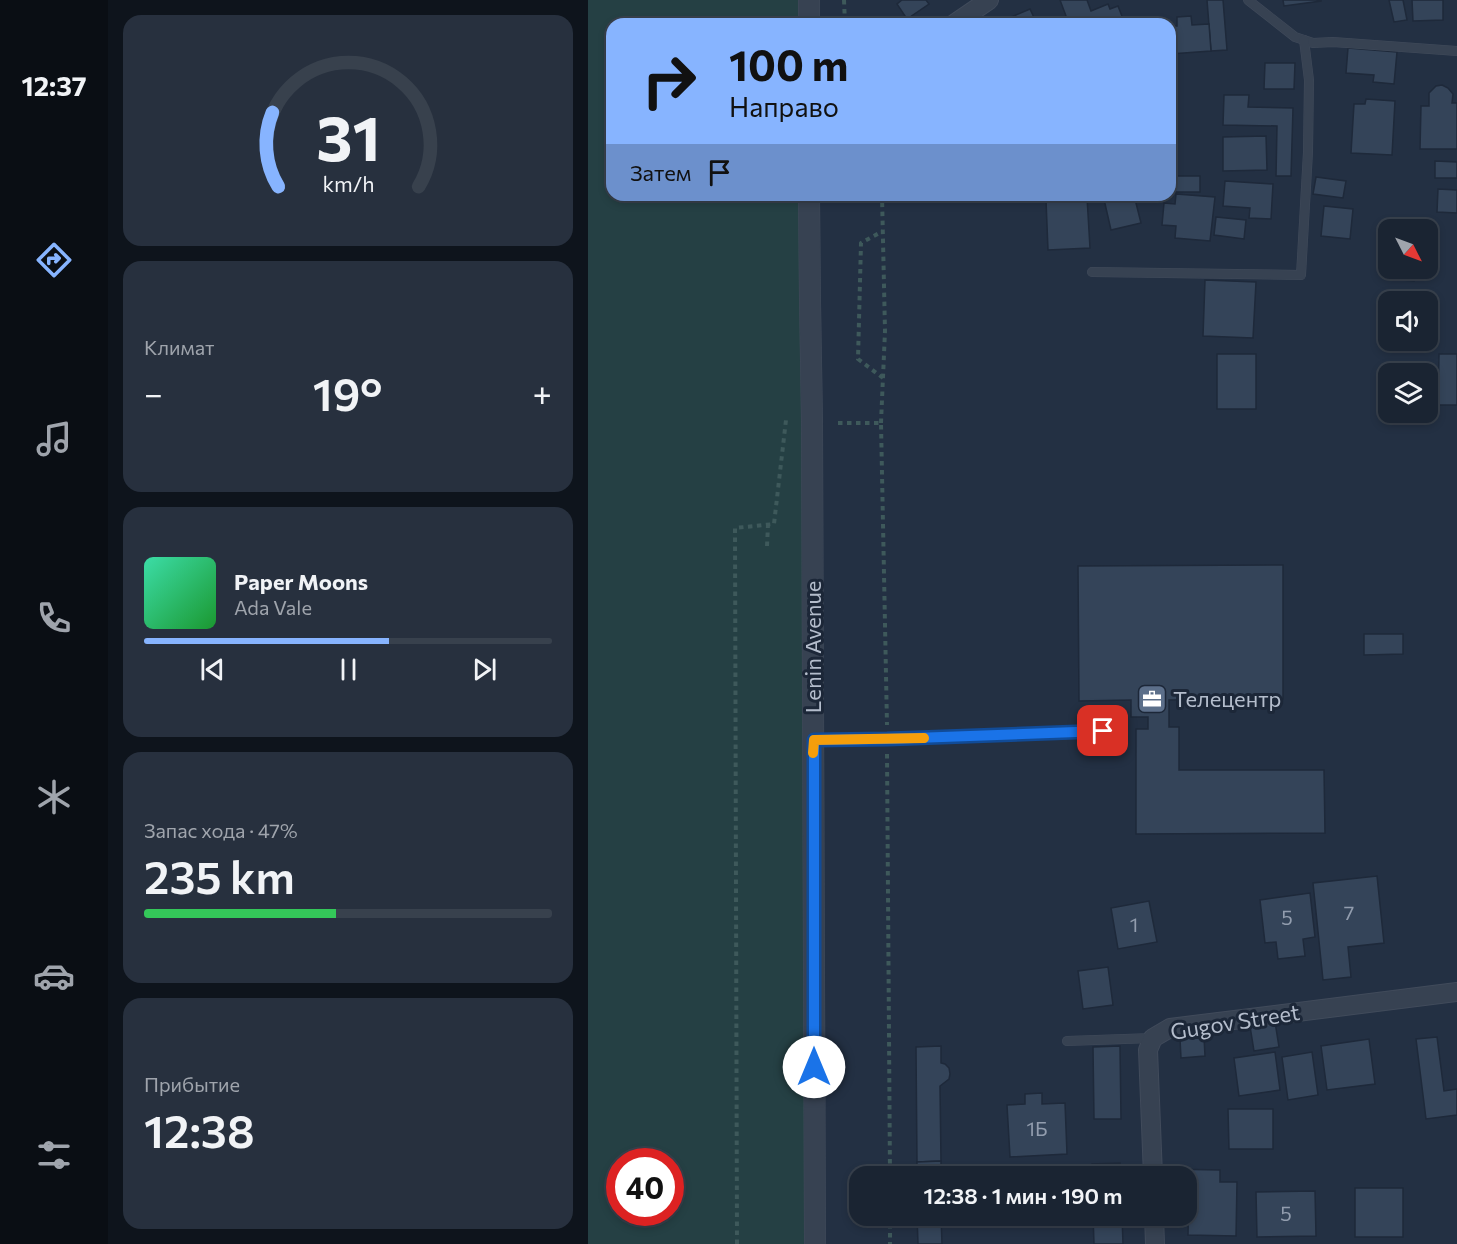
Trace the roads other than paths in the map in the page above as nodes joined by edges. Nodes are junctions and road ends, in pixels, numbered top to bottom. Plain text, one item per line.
1 (809, 0) edge
2 (989, 0) edge
3 (1248, 0) edge
4 (809, 18) edge
5 (963, 18) edge
6 (1304, 40) junction
7 (1457, 51) edge
8 (809, 201) edge
9 (1092, 272) dead end
10 (1103, 731) dead end
11 (814, 740) junction
12 (1457, 992) edge
13 (1153, 1038) junction
14 (1067, 1041) dead end
15 (1153, 1166) edge
16 (1154, 1226) edge
17 (815, 1244) edge
18 (1155, 1244) edge

1 - 4 street
2 - 5 street
3 - 6 lane
6 - 7 lane
6 - 9 lane
8 - 11 street, Lenin Avenue
10 - 11 lane
11 - 17 street, Lenin Avenue
12 - 13 street, Gugov Street
13 - 14 lane
13 - 15 street, Gugov Street
16 - 18 street

